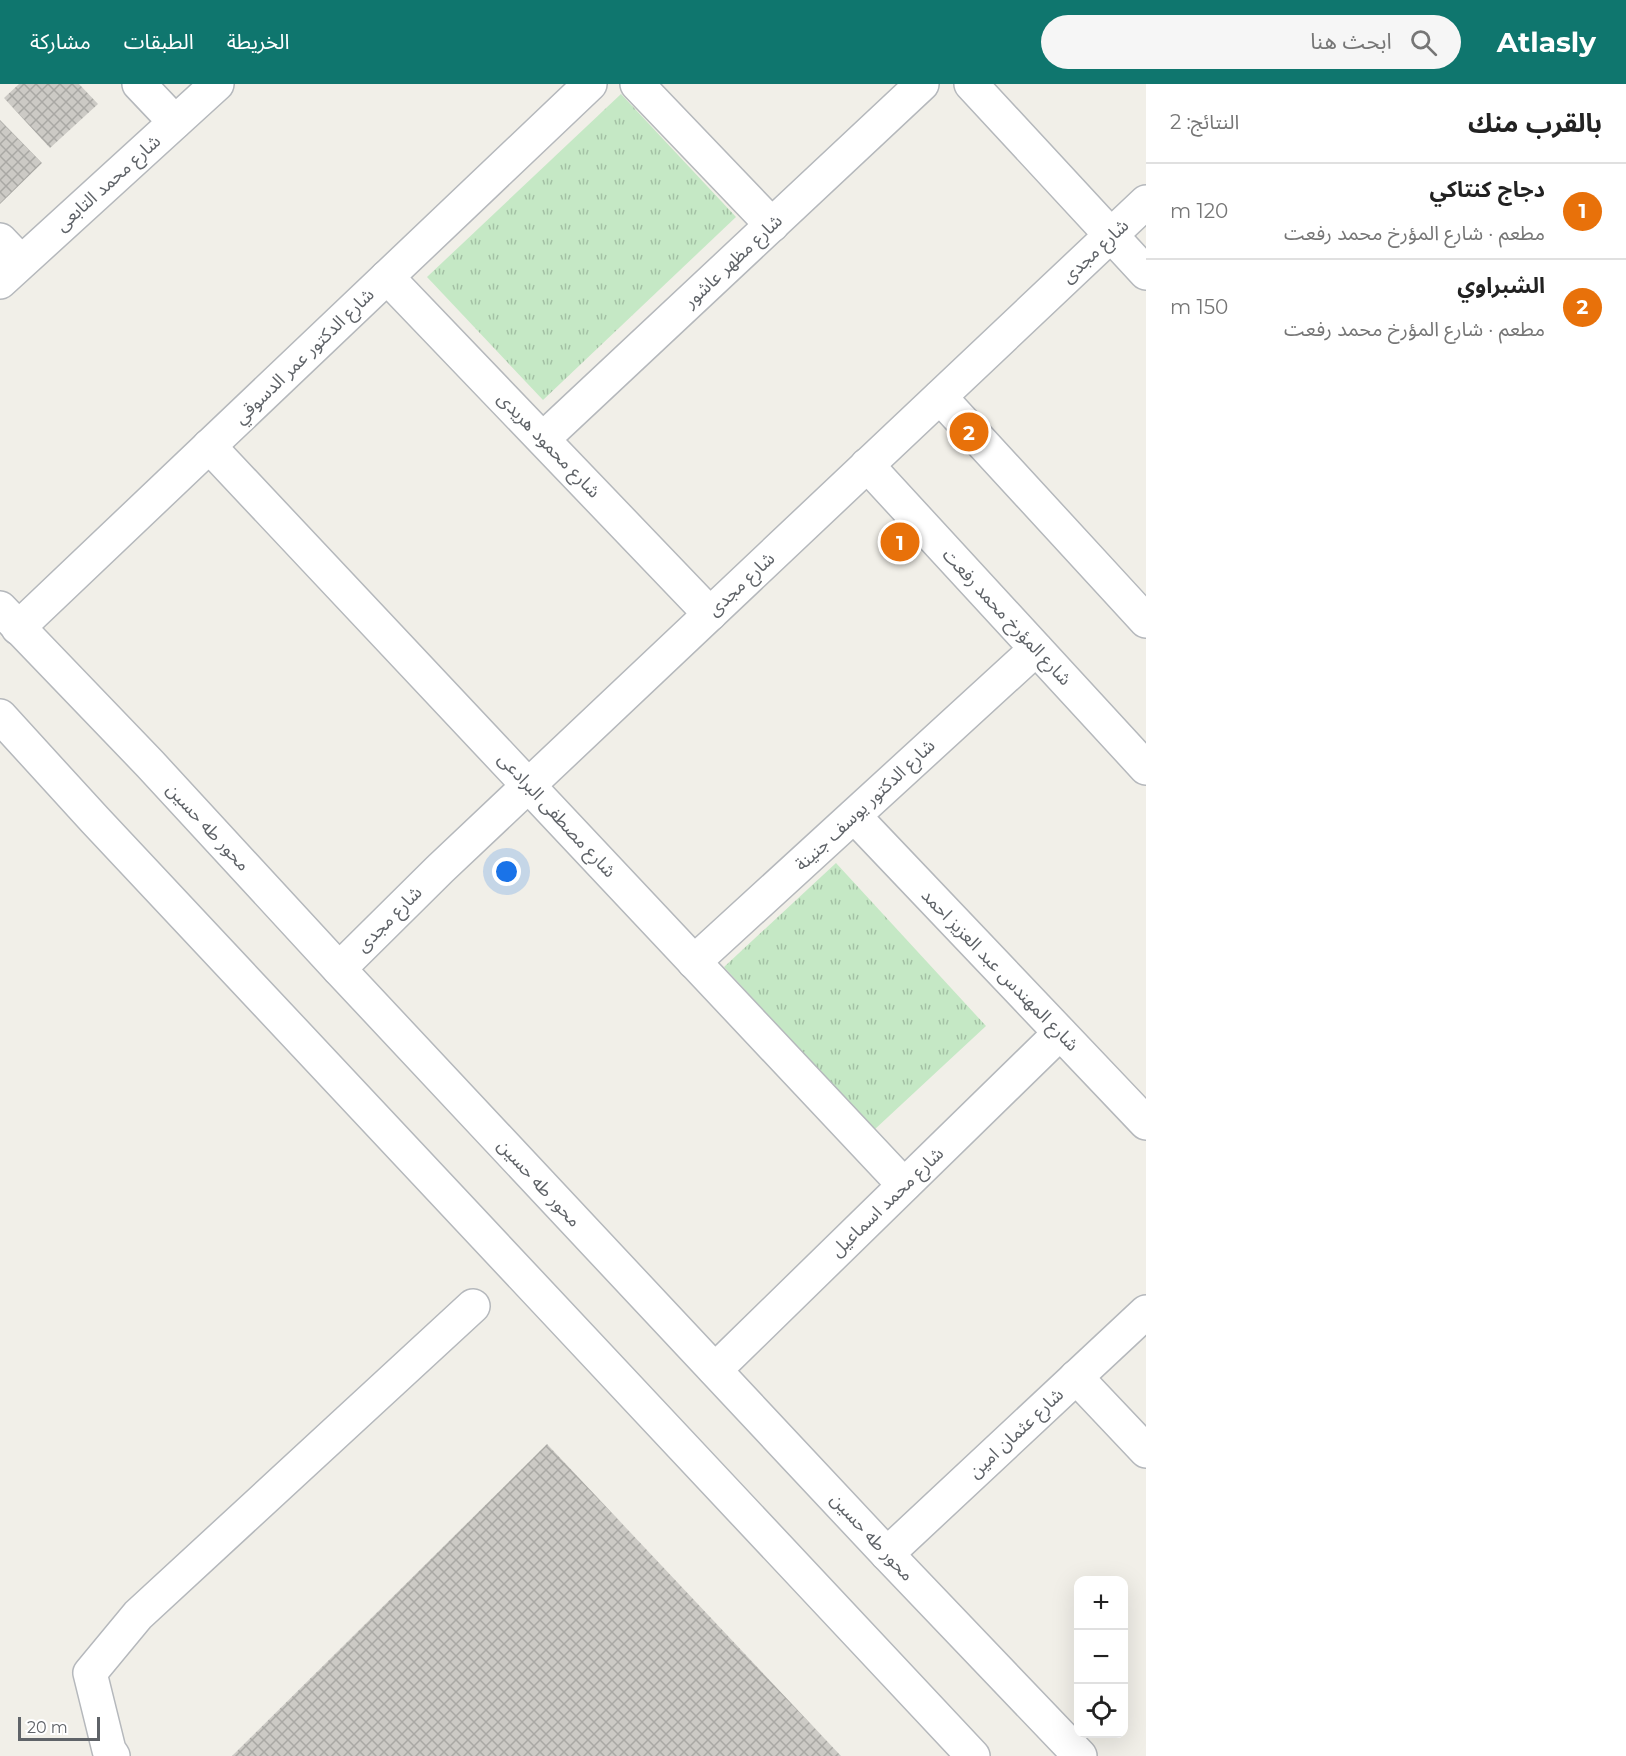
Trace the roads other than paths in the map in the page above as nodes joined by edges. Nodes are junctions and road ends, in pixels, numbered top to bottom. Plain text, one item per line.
1 (139, 84) edge
2 (217, 84) edge
3 (590, 84) edge
4 (637, 84) edge
5 (922, 84) edge
6 (970, 84) edge
7 (175, 122) junction
8 (1146, 202) edge
9 (772, 225) junction
10 (1111, 235) junction
11 (7, 262) edge
12 (1146, 273) edge
13 (387, 277) junction
14 (940, 397) junction
15 (544, 438) junction
16 (209, 446) junction
17 (867, 465) junction
18 (710, 614) junction
19 (9, 618) edge
20 (1146, 621) edge
21 (1036, 649) junction
22 (0, 716) edge
23 (1146, 768) edge
24 (528, 785) junction
25 (854, 816) junction
26 (694, 962) junction
27 (339, 969) junction
28 (1060, 1033) junction
29 (1146, 1123) edge
30 (904, 1185) junction
31 (473, 1306) dead end
32 (1146, 1312) edge
33 (714, 1370) junction
34 (1076, 1377) junction
35 (1146, 1451) edge
36 (887, 1554) junction
37 (113, 1756) edge
38 (974, 1756) edge
39 (1080, 1756) edge

1 - 7 street
2 - 7 street, شارع محمد التابعى
3 - 13 street, شارع الدكتور عمر الدسوقي
4 - 9 street
5 - 9 street, شارع مظهر عاشور
6 - 10 street
7 - 11 street, شارع محمد التابعى
8 - 10 street, شارع مجدى
9 - 15 street, شارع مظهر عاشور
10 - 12 street
10 - 14 street, شارع مجدى
13 - 15 street, شارع محمود هريدى
13 - 16 street, شارع الدكتور عمر الدسوقي
14 - 17 street, شارع مجدى
14 - 20 street
15 - 18 street, شارع محمود هريدى
16 - 19 street, شارع الدكتور عمر الدسوقي
16 - 24 street, شارع مصطفى البرادعى
17 - 18 street, شارع مجدى
17 - 21 street, شارع المؤرخ محمد رفعت
18 - 24 street, شارع مجدى
19 - 27 street, محور طه حسين
21 - 23 street, شارع المؤرخ محمد رفعت
21 - 25 street, شارع الدكتور يوسف جنينة
22 - 38 street
24 - 26 street, شارع مصطفى البرادعى
24 - 27 street, شارع مجدى
25 - 26 street, شارع الدكتور يوسف جنينة
25 - 28 street, شارع المهندس عبد العزيز احمد
26 - 30 street, شارع مصطفى البرادعى
27 - 33 street, محور طه حسين
28 - 29 street, شارع المهندس عبد العزيز احمد
28 - 30 street, شارع محمد اسماعيل
30 - 33 street, شارع محمد اسماعيل
31 - 37 street
32 - 34 street, شارع عثمان امين
33 - 36 street, محور طه حسين
34 - 35 street
34 - 36 street, شارع عثمان امين
36 - 39 street, محور طه حسين

